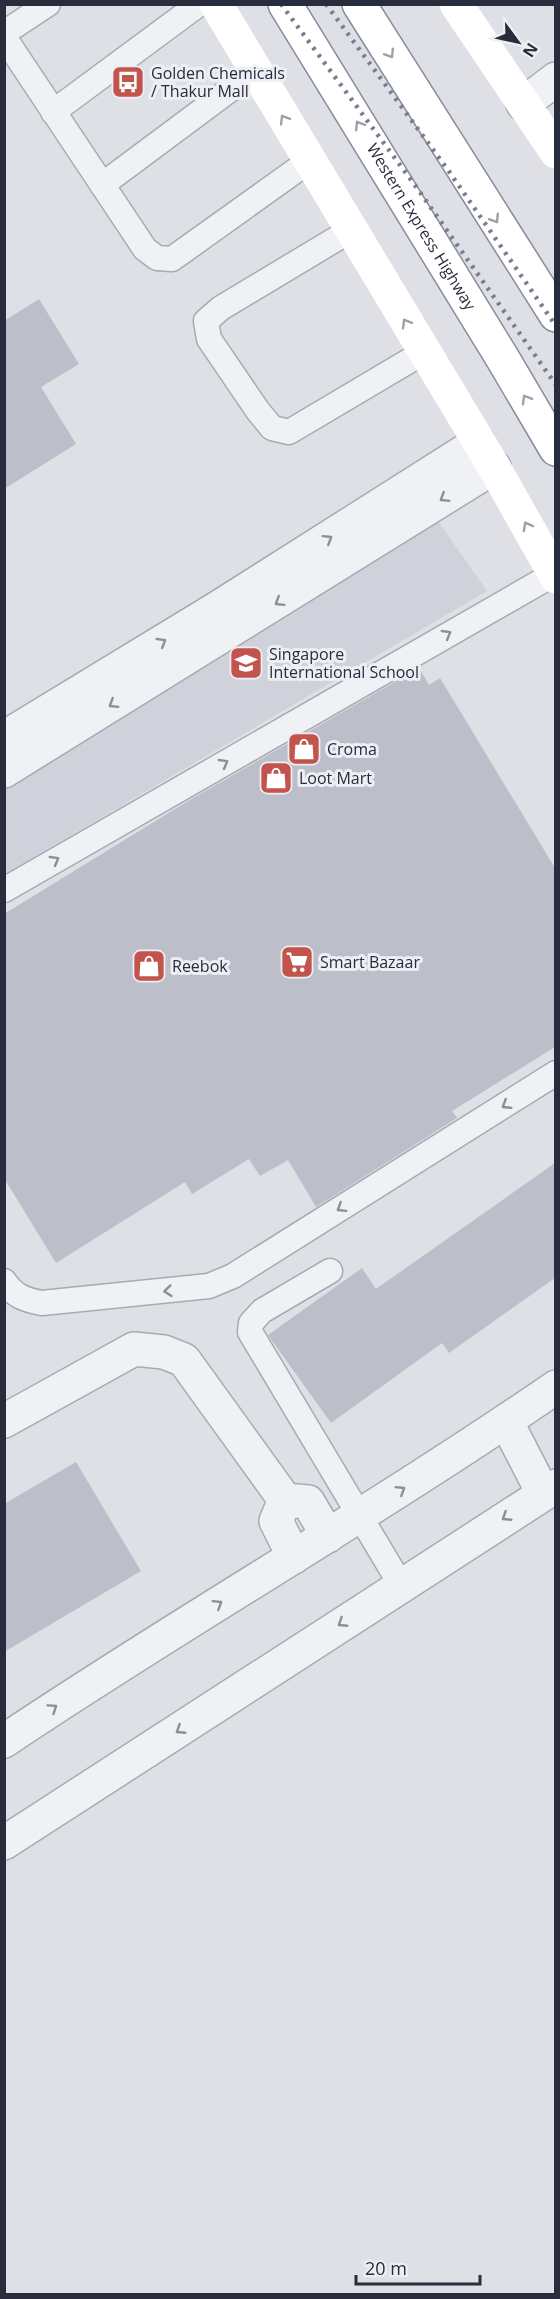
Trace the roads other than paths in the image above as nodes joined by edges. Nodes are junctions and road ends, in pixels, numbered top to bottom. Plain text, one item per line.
1 (48, 4) edge
2 (198, 4) edge
3 (216, 4) edge
4 (285, 4) edge
5 (359, 4) edge
6 (456, 4) edge
7 (4, 35) edge
8 (255, 71) junction
9 (555, 79) edge
10 (523, 104) junction
11 (53, 112) junction
12 (555, 152) edge
13 (309, 161) junction
14 (102, 185) junction
15 (351, 230) junction
16 (555, 315) edge
17 (424, 352) junction
18 (555, 449) edge
19 (486, 455) junction
20 (555, 576) edge
21 (223, 621) junction
22 (4, 738) edge
23 (4, 771) edge
24 (4, 890) edge
25 (555, 1074) edge
26 (330, 1270) dead end
27 (4, 1281) edge
28 (555, 1388) edge
29 (4, 1421) edge
30 (506, 1421) junction
31 (549, 1489) edge
32 (285, 1500) junction
33 (359, 1516) junction
34 (328, 1536) junction
35 (294, 1557) junction
36 (401, 1585) junction
37 (4, 1741) edge
38 (4, 1843) edge

1 - 7 lane
2 - 11 lane
3 - 8 main road
18 -> 4 main road, Western Express Highway
5 -> 16 main road
6 - 10 main road
7 - 11 lane
13 -> 8 main road
8 - 14 lane
9 - 10 street
10 - 12 main road
11 - 14 lane
13 - 14 lane
13 - 15 main road
17 -> 15 main road
15 - 17 lane
17 - 19 main road
20 -> 19 main road
19 - 21 street
24 -> 20 lane
22 -> 21 street
21 -> 23 street
25 -> 27 lane
26 - 33 lane
28 - 30 street
29 - 32 street
30 - 31 street
33 -> 30 street
31 -> 36 street
32 - 34 street
32 - 35 street
33 - 34 street
33 - 36 lane
34 - 35 street
37 -> 35 street
36 -> 38 street

